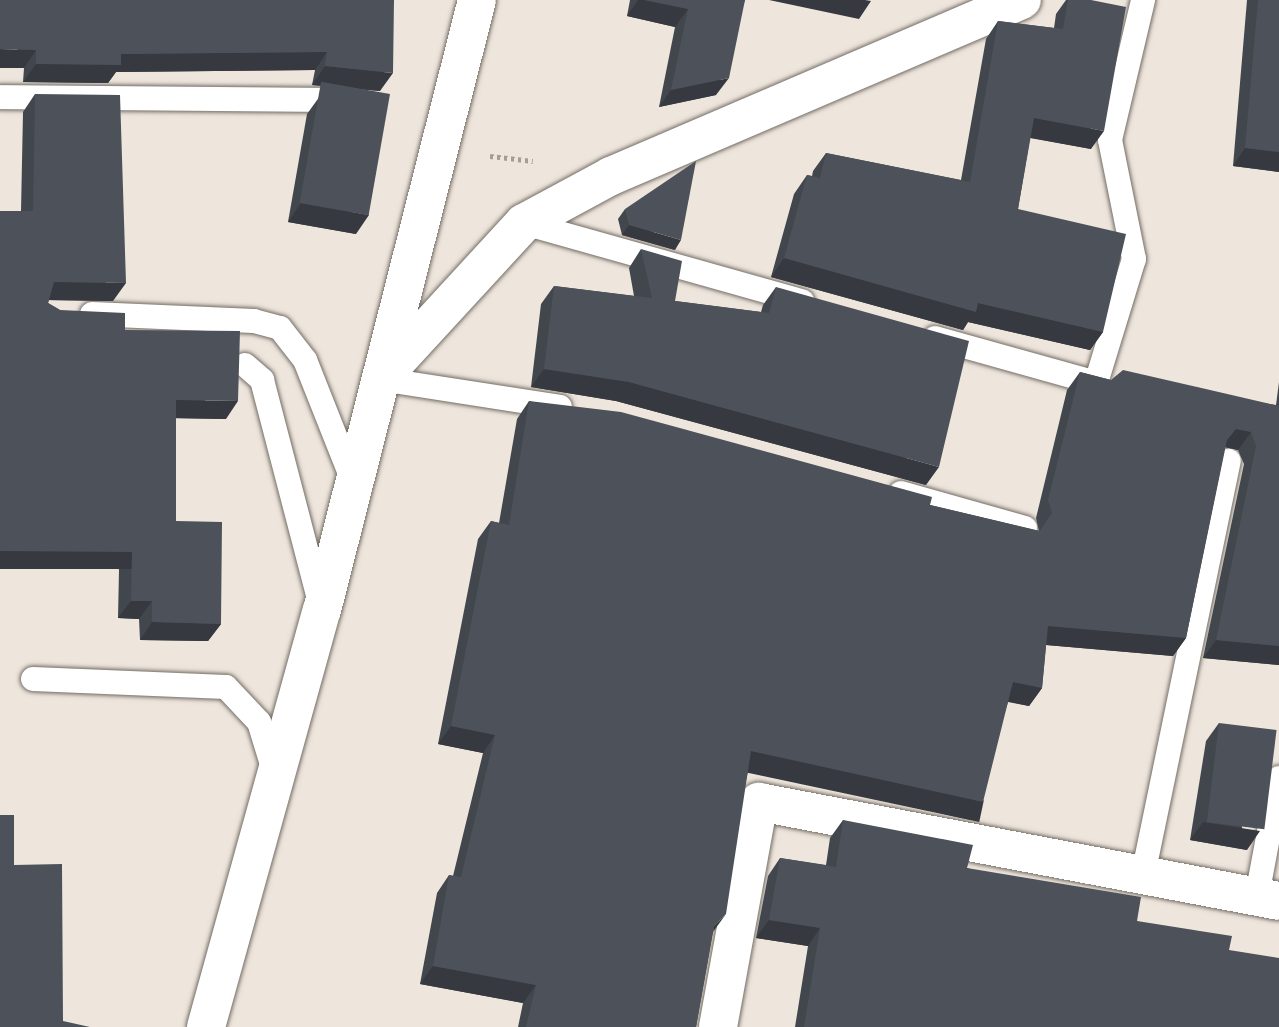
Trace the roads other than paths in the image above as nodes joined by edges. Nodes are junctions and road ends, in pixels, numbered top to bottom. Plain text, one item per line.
1 (477, 0) edge
2 (1022, 0) edge
3 (1143, 0) edge
4 (0, 97) edge
5 (369, 100) edge
6 (524, 223) junction
7 (830, 309) edge
8 (61, 313) edge
9 (910, 331) edge
10 (245, 365) dead end
11 (380, 379) junction
12 (584, 411) edge
13 (1229, 461) edge
14 (354, 485) junction
15 (877, 486) edge
16 (1025, 528) edge
17 (322, 610) junction
18 (33, 679) dead end
19 (275, 774) junction
20 (1279, 778) edge
21 (1143, 875) junction
22 (1268, 898) edge
23 (206, 1027) edge
24 (718, 1027) edge

1 - 11 street
2 - 6 street
3 - 9 lane
4 - 5 lane
6 - 7 lane
6 - 11 street
8 - 14 lane
10 - 17 lane
11 - 12 lane
11 - 14 street
13 - 21 lane
14 - 17 street
15 - 16 lane
17 - 19 street
18 - 19 lane
19 - 23 street
20 - 22 lane
21 - 22 street
21 - 24 street

